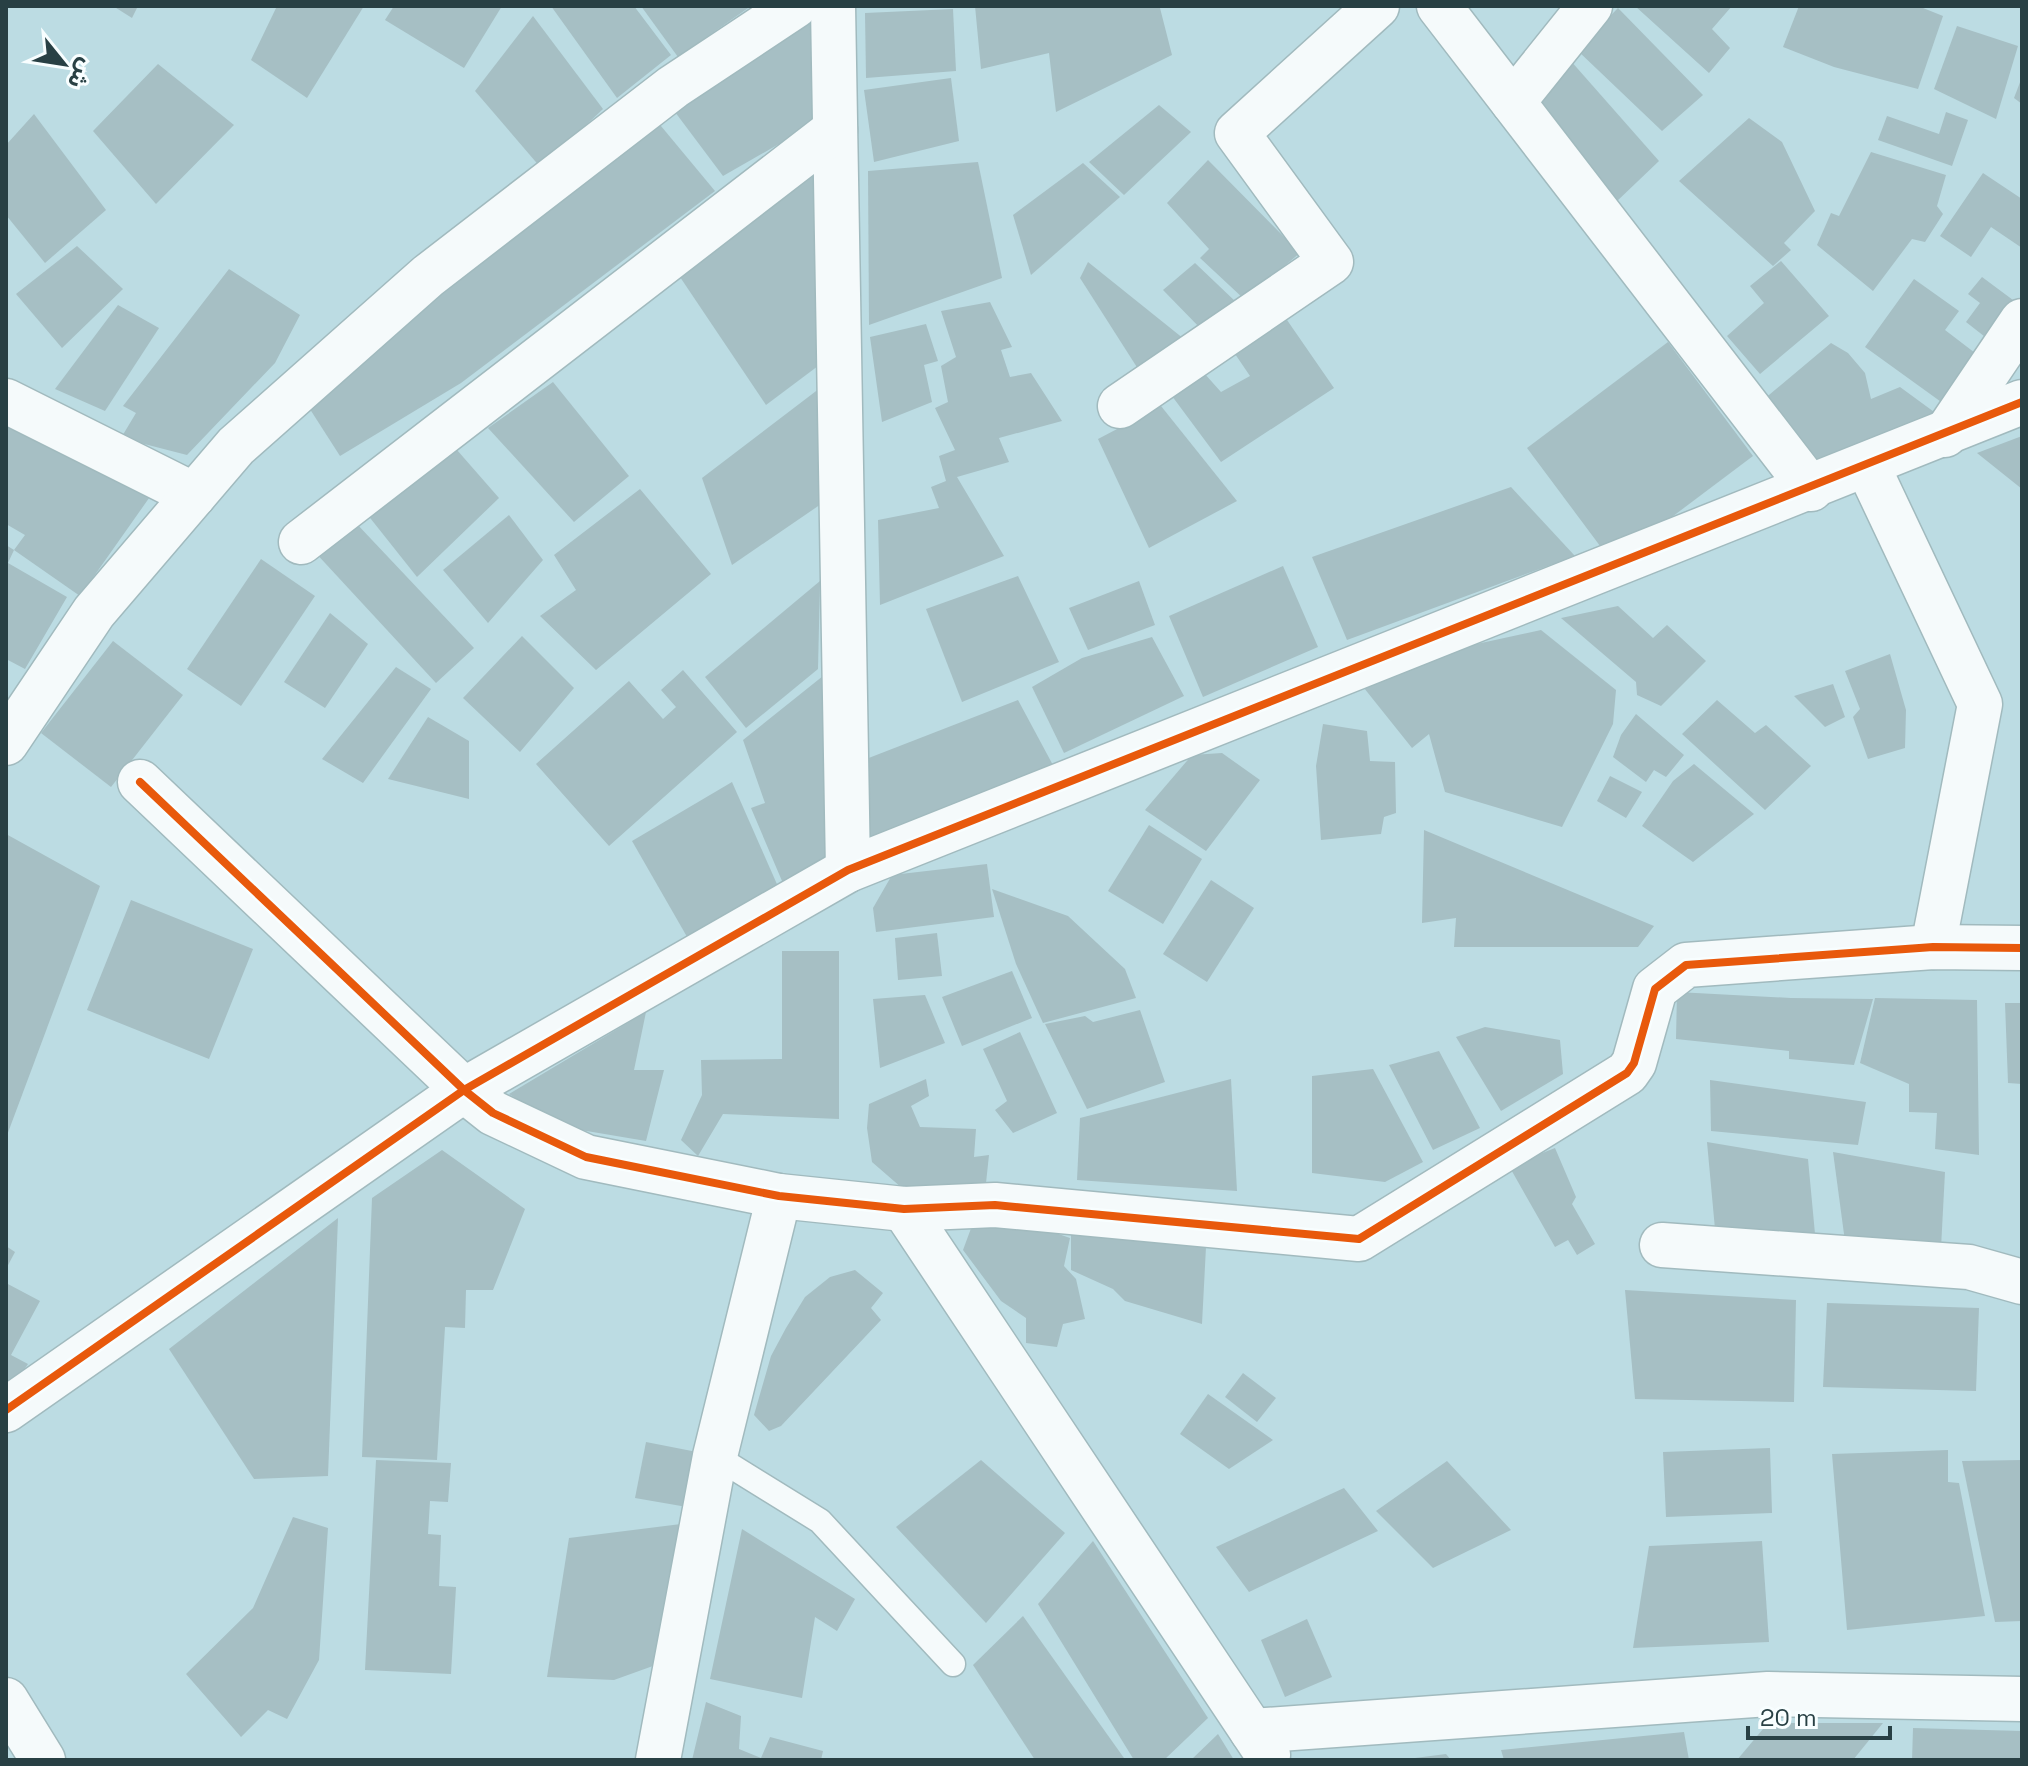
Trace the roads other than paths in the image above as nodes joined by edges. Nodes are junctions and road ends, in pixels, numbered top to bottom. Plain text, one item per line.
1 (795, 6) edge
2 (833, 6) edge
3 (1377, 6) edge
4 (1439, 6) edge
5 (1590, 6) edge
6 (1513, 102) junction
7 (835, 130) junction
8 (2022, 321) edge
9 (6, 401) edge
10 (2022, 402) edge
11 (1120, 406) dead end
12 (1945, 435) junction
13 (1868, 467) junction
14 (1811, 489) junction
15 (194, 495) junction
16 (301, 542) dead end
17 (6, 743) edge
18 (140, 782) dead end
19 (848, 870) junction
20 (1933, 947) junction
21 (2022, 948) edge
22 (464, 1090) junction
23 (779, 1196) junction
24 (904, 1209) junction
25 (1662, 1245) dead end
26 (2022, 1282) edge
27 (6, 1410) edge
28 (715, 1456) junction
29 (953, 1664) dead end
30 (2022, 1699) edge
31 (6, 1700) edge
32 (1262, 1745) edge
33 (43, 1760) edge
34 (658, 1760) edge

1 - 15 street
2 - 7 street
3 - 11 street
4 - 6 street
5 - 6 street
6 - 14 street
7 - 16 street
7 - 19 street
8 - 12 street
9 - 15 street
10 - 12 street
12 - 13 street
13 - 14 street
13 - 20 street
14 - 19 street
15 - 17 street
18 - 22 street
19 - 22 street
20 - 21 street
20 - 24 street
22 - 23 street
22 - 27 street
23 - 24 street
23 - 28 street
24 - 32 street
25 - 26 street
28 - 29 lane
28 - 34 street
30 - 32 street
31 - 33 street

